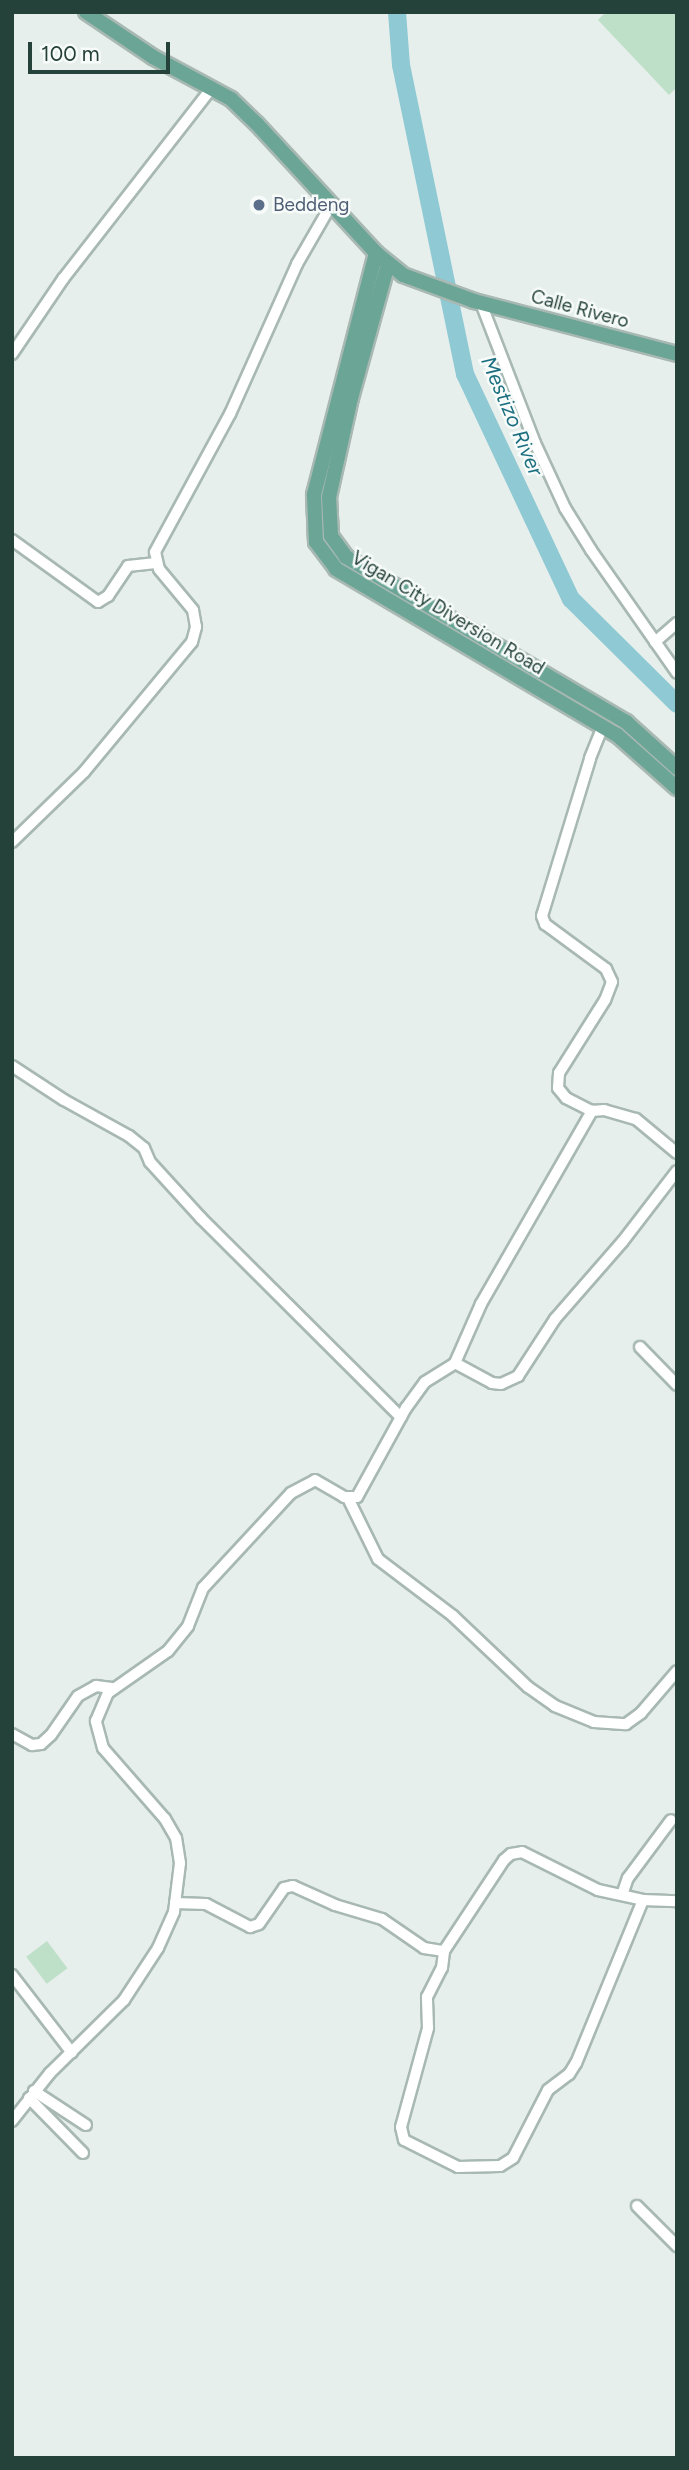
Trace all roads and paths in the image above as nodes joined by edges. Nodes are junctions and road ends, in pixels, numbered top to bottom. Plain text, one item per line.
1 (86, 12) edge
2 (211, 89) junction
3 (331, 205) junction
4 (372, 248) junction
5 (388, 264) junction
6 (405, 276) junction
7 (372, 292) junction
8 (478, 302) junction
9 (12, 354) edge
10 (677, 354) edge
11 (12, 540) edge
12 (156, 563) junction
13 (677, 623) edge
14 (464, 628) junction
15 (456, 641) junction
16 (655, 642) junction
17 (677, 673) edge
18 (603, 726) junction
19 (677, 768) edge
20 (677, 789) edge
21 (12, 842) edge
22 (12, 1066) edge
23 (592, 1111) junction
24 (677, 1153) edge
25 (677, 1171) edge
26 (640, 1347) dead end
27 (455, 1363) junction
28 (677, 1385) edge
29 (401, 1417) junction
30 (348, 1498) junction
31 (677, 1671) edge
32 (112, 1688) junction
33 (12, 1734) edge
34 (671, 1820) dead end
35 (622, 1895) junction
36 (643, 1899) junction
37 (677, 1901) edge
38 (175, 1903) junction
39 (444, 1951) junction
40 (12, 1975) edge
41 (72, 2053) junction
42 (31, 2095) junction
43 (12, 2121) edge
44 (86, 2125) dead end
45 (83, 2153) dead end
46 (637, 2206) dead end
47 (677, 2246) edge

1 - 2 main road, Calle Rivero
2 - 3 main road, Calle Rivero
2 - 9 street
3 - 4 main road, Calle Rivero
3 - 12 street
4 - 5 main road, Calle Rivero
4 - 7 main road, Vigan City Diversion Road
5 - 6 main road, Calle Rivero
5 - 7 main road, Vigan City Diversion Road
6 - 7 main road
6 - 8 main road, Calle Rivero
7 - 14 main road, Vigan City Diversion Road
7 - 15 main road, Vigan City Diversion Road
8 - 10 main road, Calle Rivero
8 - 16 street
11 - 12 street
12 - 21 street
13 - 16 street
14 - 15 main road
14 - 19 main road, Vigan City Diversion Road
15 - 18 main road, Vigan City Diversion Road
16 - 17 street
18 - 20 main road, Vigan City Diversion Road
18 - 23 street
22 - 29 street
23 - 24 street
23 - 27 street
25 - 27 street
26 - 28 street
27 - 29 street
29 - 30 street
30 - 31 street
30 - 32 street
32 - 33 street
32 - 38 street
34 - 35 street
35 - 36 street
35 - 39 street
36 - 37 street
36 - 39 street
38 - 39 street
38 - 41 street
40 - 41 street
41 - 42 street
42 - 43 street
42 - 44 street
42 - 45 street
46 - 47 street

